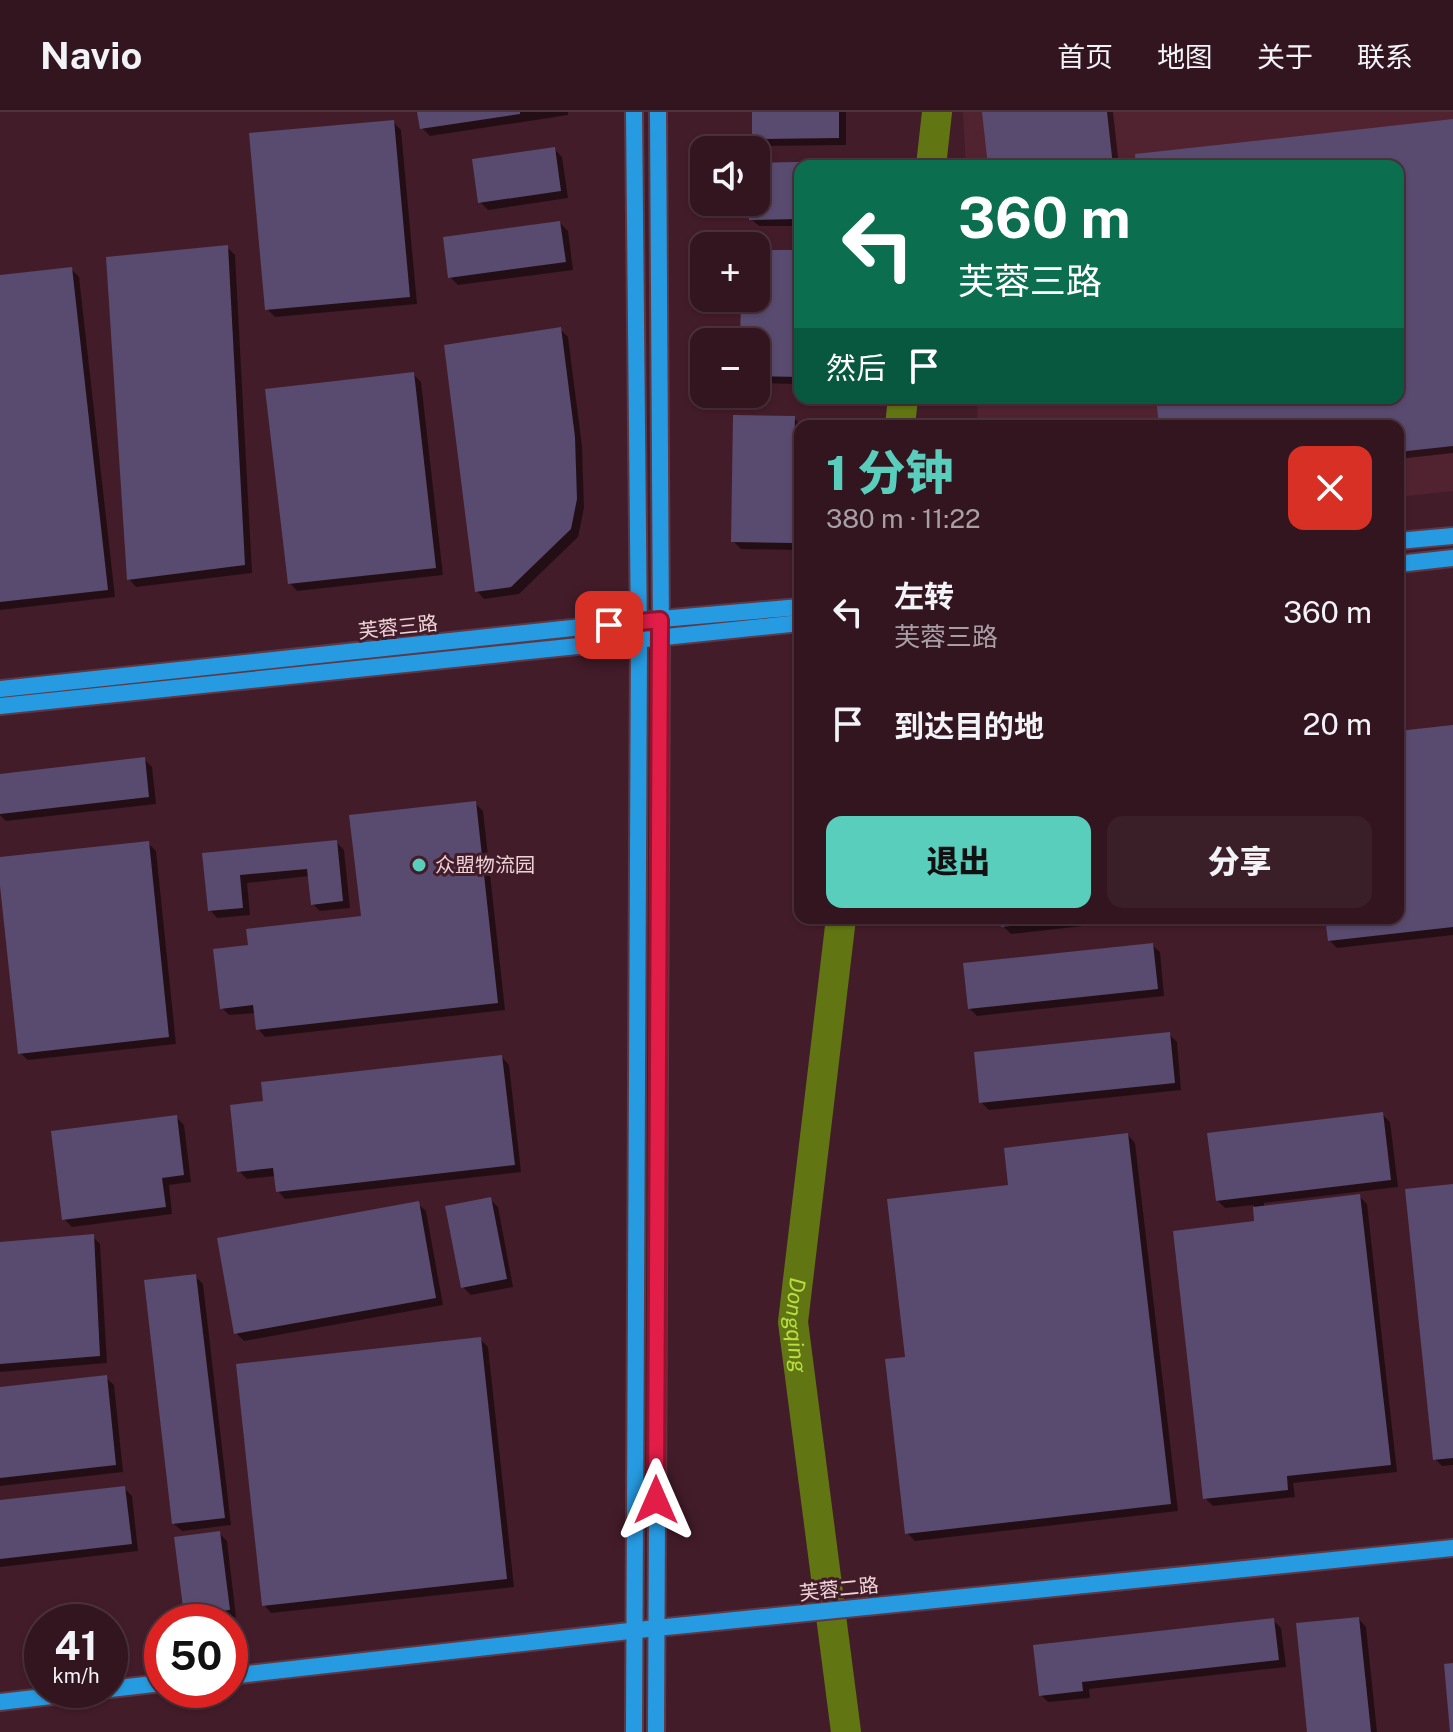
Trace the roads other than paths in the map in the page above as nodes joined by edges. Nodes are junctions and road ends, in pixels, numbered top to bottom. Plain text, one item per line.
1 (634, 112) edge
2 (658, 112) edge
3 (1453, 536) edge
4 (1404, 540) edge
5 (1453, 558) edge
6 (1404, 563) edge
7 (794, 608) edge
8 (660, 620) junction
9 (638, 621) junction
10 (794, 624) edge
11 (661, 638) junction
12 (639, 640) junction
13 (0, 689) edge
14 (0, 706) edge
15 (1453, 1548) edge
16 (656, 1628) junction
17 (633, 1630) junction
18 (248, 1674) edge
19 (24, 1699) edge
20 (0, 1702) edge
21 (634, 1732) edge
22 (656, 1732) edge

1 - 9 main road
2 - 8 main road
3 - 4 main road
5 - 6 main road
7 - 8 main road, 芙蓉三路
8 - 9 main road, 芙蓉三路
8 - 11 main road
9 - 12 main road
9 - 13 main road, 芙蓉三路
10 - 11 main road, 芙蓉三路
11 - 12 main road, 芙蓉三路
11 - 16 main road
12 - 14 main road, 芙蓉三路
12 - 17 main road
15 - 16 main road, 芙蓉二路
16 - 17 main road, 芙蓉二路
16 - 22 main road
17 - 18 main road, 芙蓉二路
17 - 21 main road
19 - 20 main road

